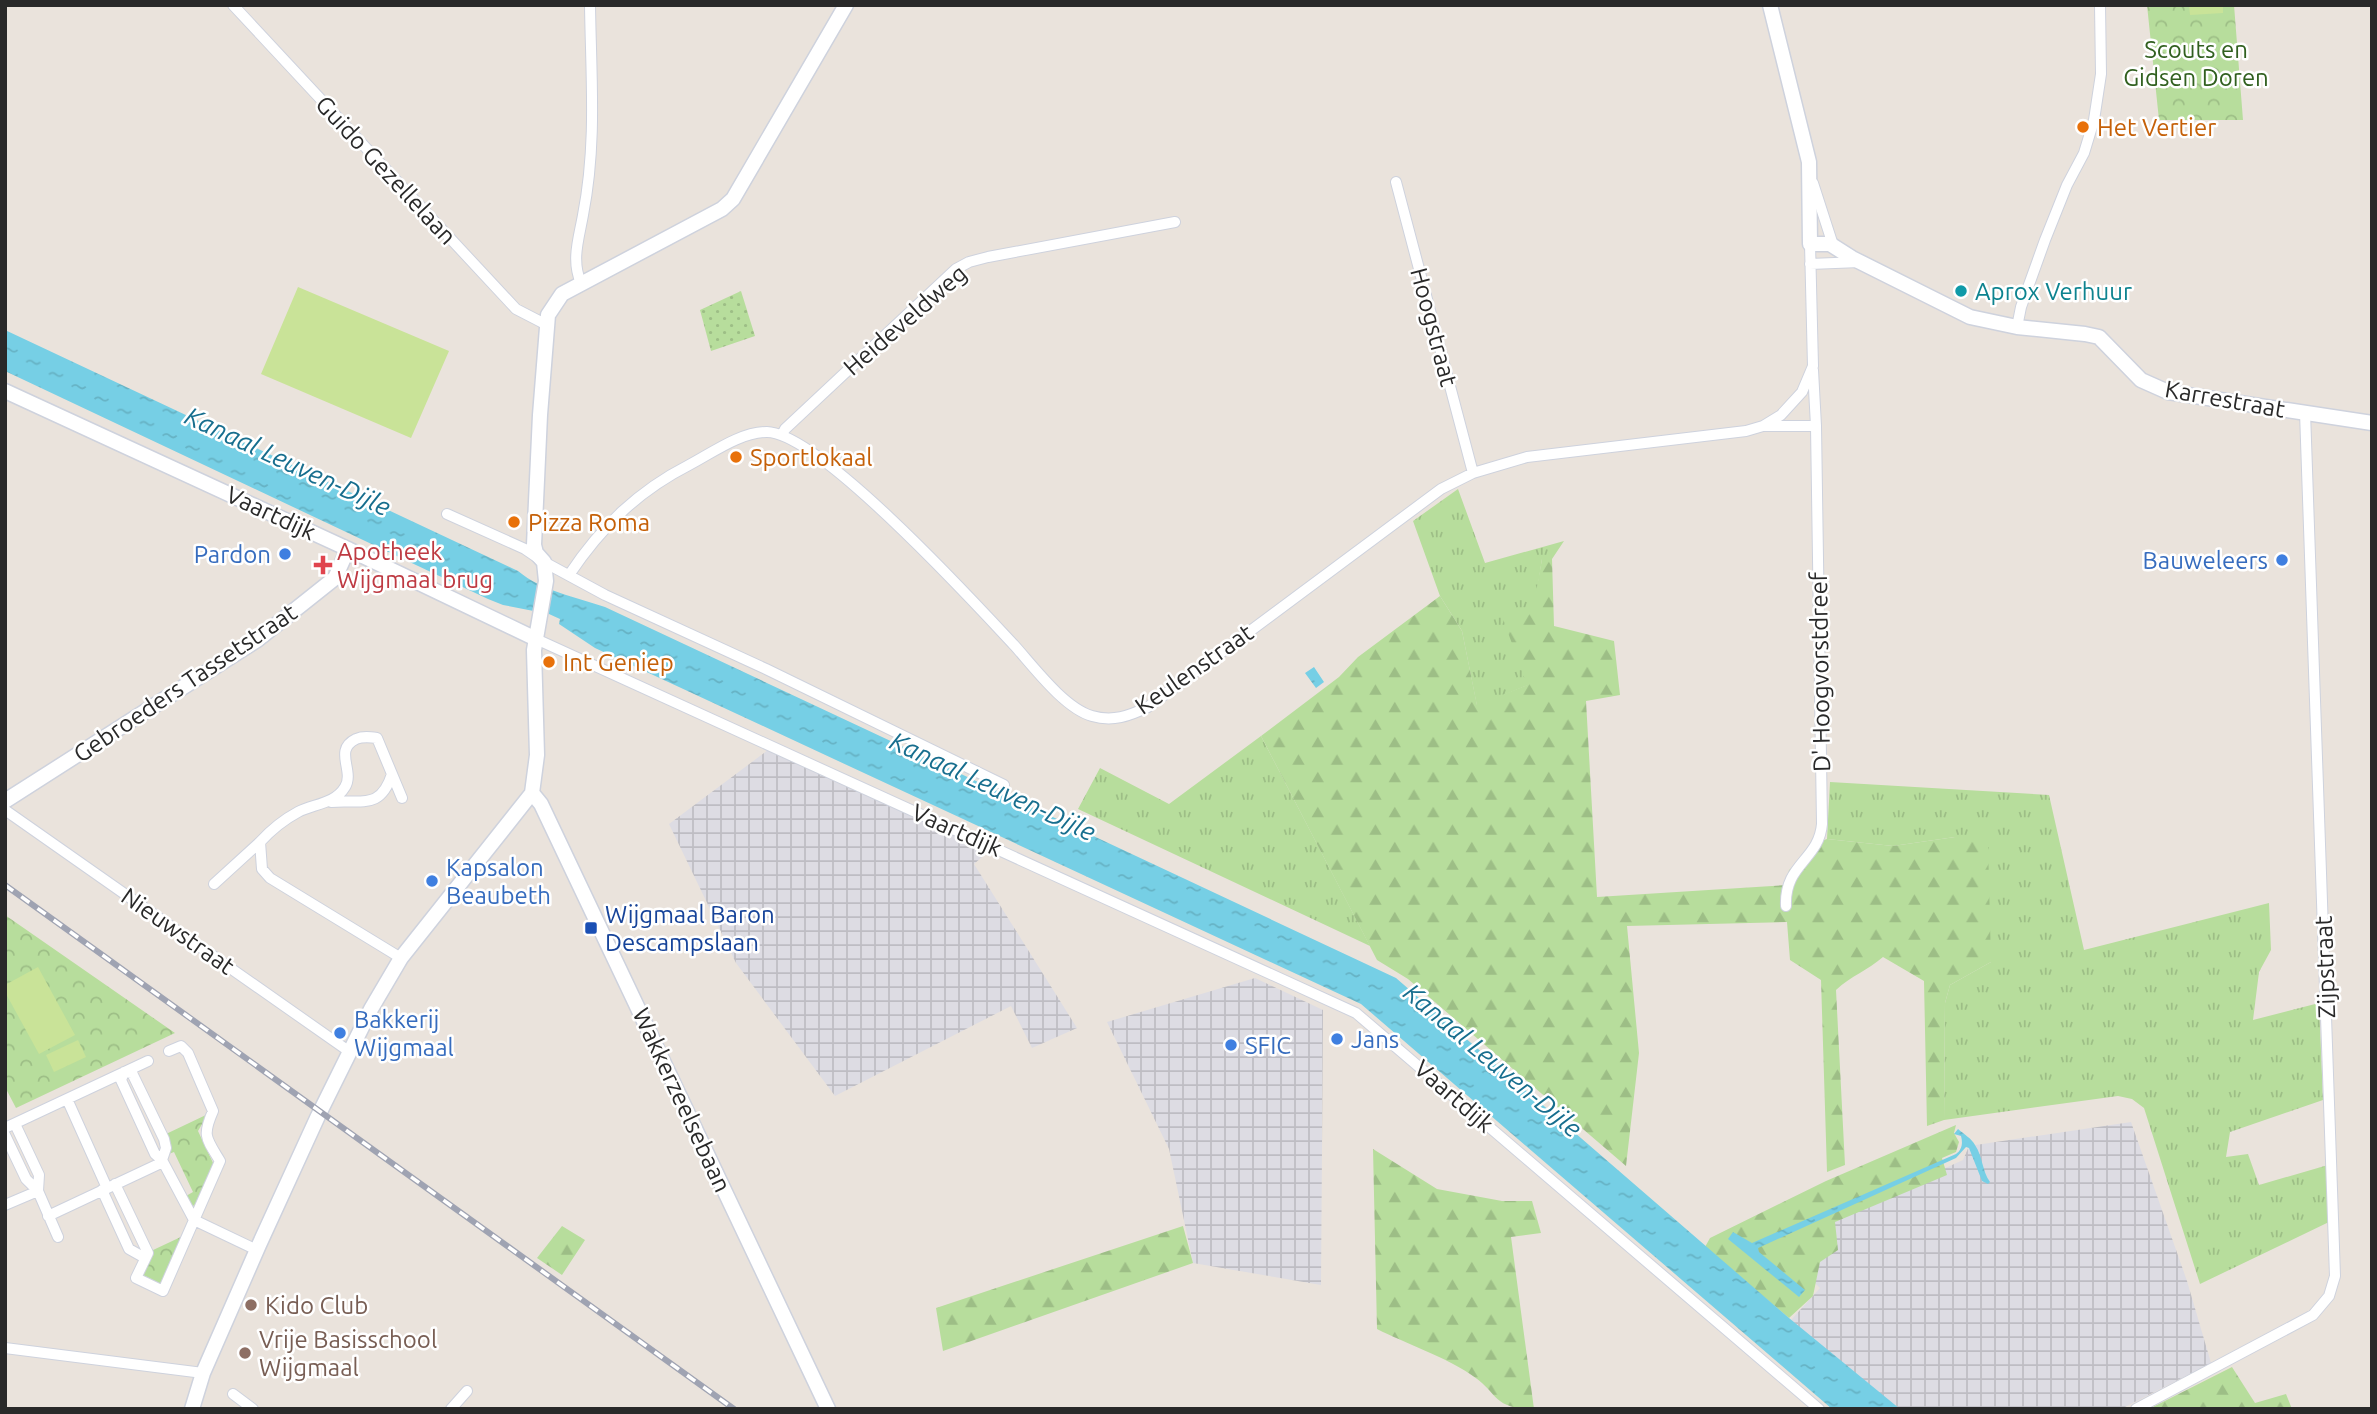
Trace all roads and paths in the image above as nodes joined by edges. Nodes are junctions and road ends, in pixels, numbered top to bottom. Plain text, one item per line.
1 (233, 5) edge
2 (590, 5) edge
3 (846, 5) edge
4 (1770, 5) edge
5 (2100, 5) edge
6 (1809, 176) junction
7 (1396, 181) dead end
8 (1175, 222) dead end
9 (1810, 244) junction
10 (1833, 245) junction
11 (1861, 262) junction
12 (1810, 264) junction
13 (581, 283) junction
14 (547, 325) junction
15 (2017, 327) junction
16 (1813, 366) junction
17 (5, 391) edge
18 (2305, 412) junction
19 (2372, 423) edge
20 (1763, 426) junction
21 (1816, 426) junction
22 (782, 435) junction
23 (1473, 473) junction
24 (447, 514) dead end
25 (348, 549) junction
26 (544, 562) junction
27 (569, 575) junction
28 (536, 639) junction
29 (392, 774) junction
30 (1004, 785) dead end
31 (532, 793) junction
32 (402, 798) dead end
33 (5, 801) edge
34 (326, 803) junction
35 (5, 810) edge
36 (260, 842) junction
37 (214, 884) dead end
38 (1786, 906) dead end
39 (401, 958) junction
40 (169, 1051) dead end
41 (350, 1052) junction
42 (148, 1061) dead end
43 (124, 1072) junction
44 (67, 1099) junction
45 (10, 1126) edge
46 (5, 1135) edge
47 (163, 1161) junction
48 (108, 1188) junction
49 (37, 1191) junction
50 (5, 1205) edge
51 (48, 1216) junction
52 (194, 1220) junction
53 (58, 1237) dead end
54 (257, 1250) junction
55 (5, 1348) edge
56 (203, 1373) junction
57 (467, 1391) dead end
58 (233, 1394) dead end
59 (192, 1409) edge
60 (253, 1409) edge
61 (451, 1409) edge
62 (828, 1409) edge
63 (1819, 1409) edge
64 (2136, 1409) edge

1 - 14 street, Guido Gezellelaan
2 - 13 street
3 - 13 street
4 - 6 street
5 - 15 street
6 - 9 street
6 - 10 street
7 - 23 street, Hoogstraat
8 - 22 street, Heideveldweg
9 - 10 street, Karrestraat
9 - 12 street, Keulenstraat
10 - 11 street, Karrestraat
11 - 12 street, Karrestraat
11 - 15 street, Karrestraat
12 - 16 street, Keulenstraat
13 - 14 street
14 - 26 street
15 - 18 street, Karrestraat
16 - 20 street, Keulenstraat
16 - 21 street, Keulenstraat
17 - 25 street, Vaartdijk
18 - 19 street, Karrestraat
18 - 64 street, Zijpstraat
20 - 21 street, Keulenstraat
20 - 23 street, Keulenstraat
21 - 38 street, D' Hoogvorstdreef
22 - 23 street, Keulenstraat
22 - 27 street
24 - 26 street
25 - 28 street, Vaartdijk
25 - 33 street, Gebroeders Tassetstraat
26 - 27 street
26 - 28 street
27 - 30 street
28 - 31 street
28 - 63 street, Vaartdijk
29 - 32 street
29 - 34 street
29 - 34 street
31 - 39 street
31 - 62 street, Wakkerzeelsebaan
34 - 36 street
35 - 41 street, Nieuwstraat
36 - 37 street
36 - 39 street
39 - 41 street
40 - 52 street
41 - 54 street
42 - 43 street
43 - 44 street
43 - 47 street
44 - 45 street
44 - 48 street
45 - 49 street
46 - 49 street
47 - 48 street
47 - 52 street
48 - 51 street
48 - 52 street
49 - 50 street
49 - 51 street
51 - 53 street
52 - 54 street
54 - 56 street
55 - 56 street
56 - 59 street
57 - 61 street
58 - 60 street

